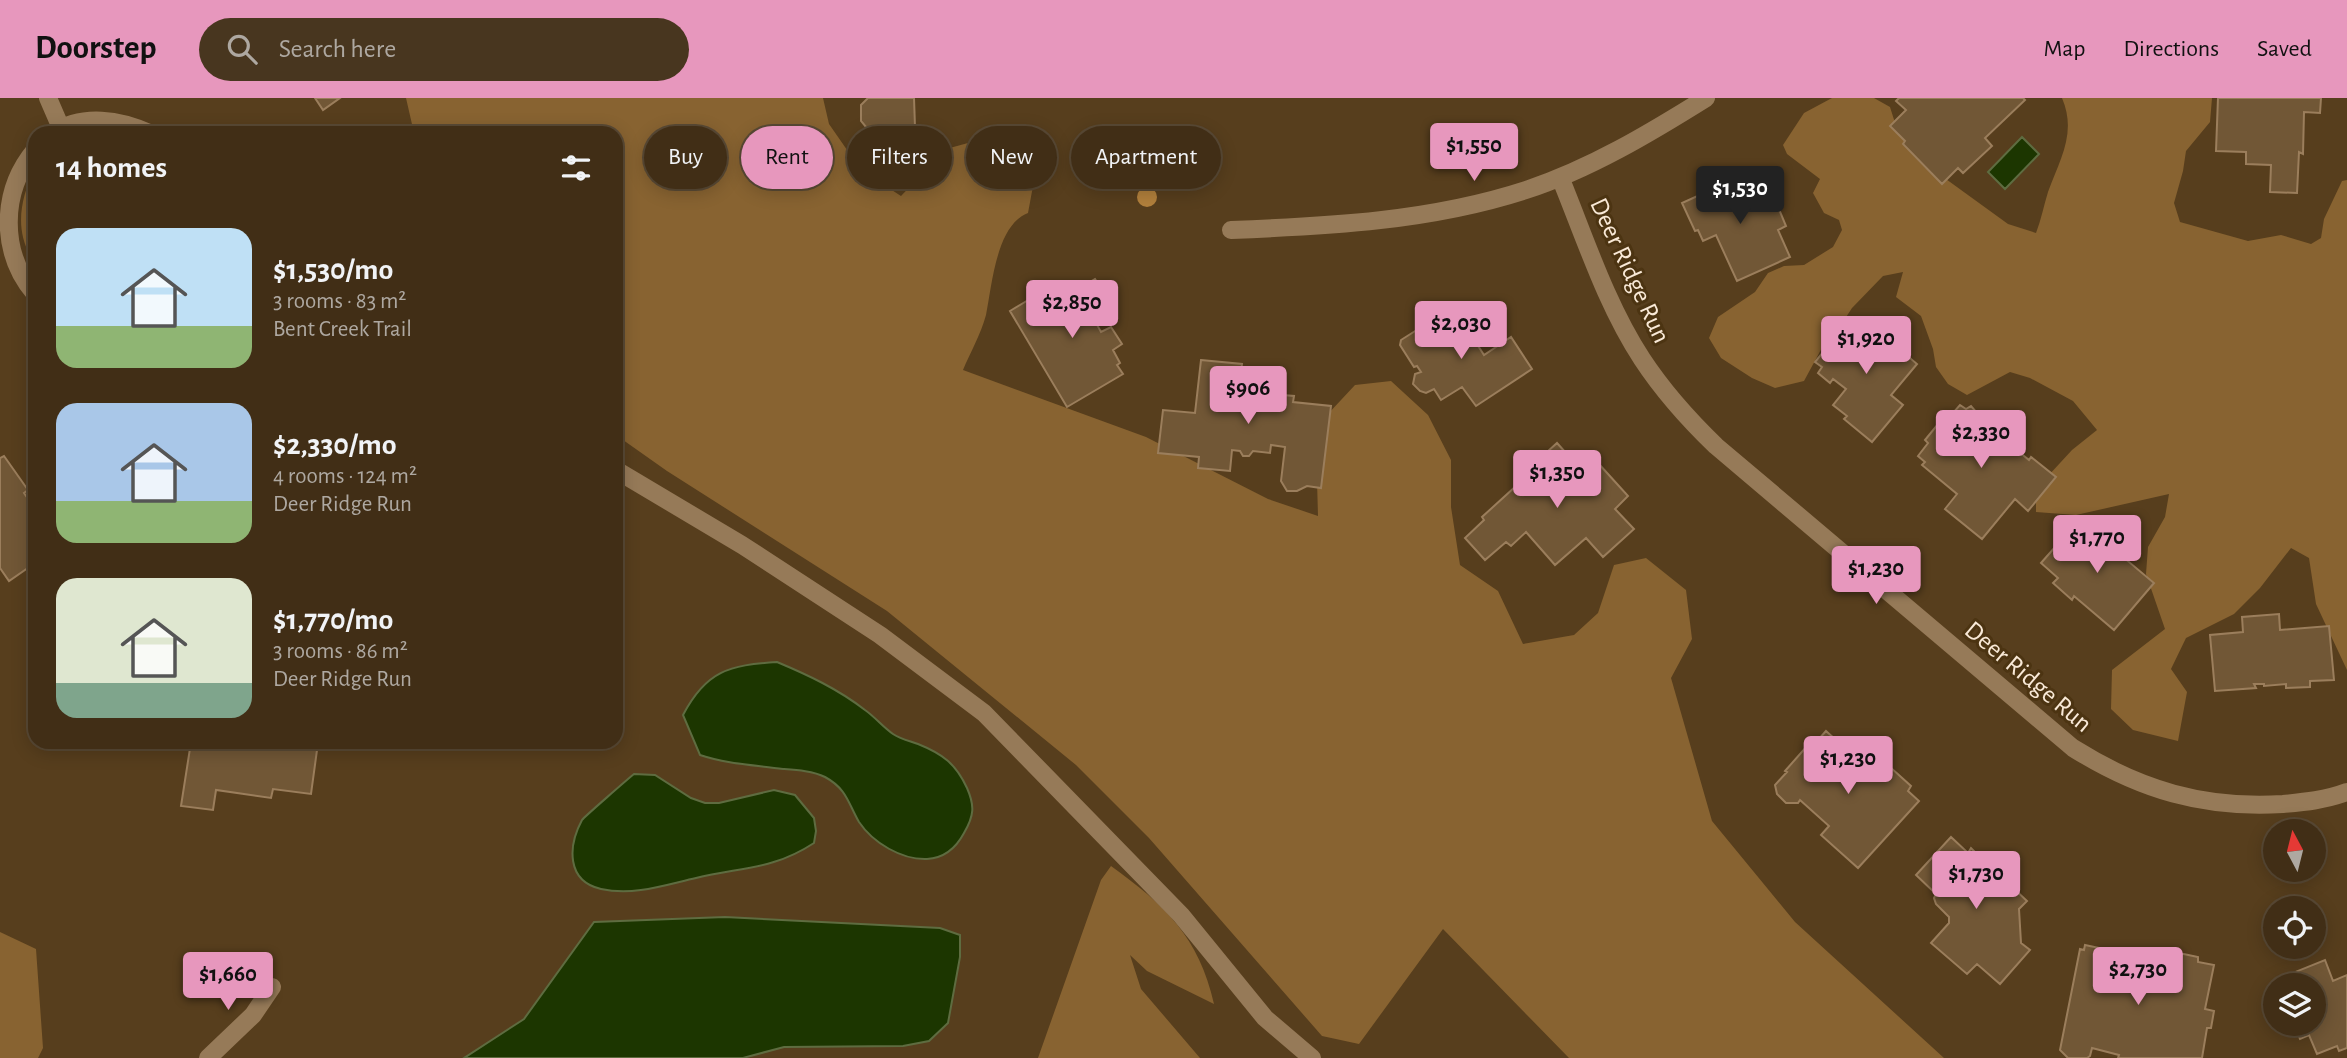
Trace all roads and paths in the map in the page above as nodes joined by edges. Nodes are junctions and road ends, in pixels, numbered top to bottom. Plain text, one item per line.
1 (48, 98) edge
2 (1706, 98) edge
3 (56, 126) edge
4 (69, 126) edge
5 (132, 126) edge
6 (28, 159) edge
7 (1560, 177) junction
8 (1231, 230) dead end
9 (28, 285) edge
10 (623, 474) edge
11 (2347, 792) edge
12 (272, 987) dead end
13 (208, 1058) edge
14 (1312, 1058) edge

1 - 3 street
2 - 7 street
4 - 5 street
6 - 9 street
7 - 8 street
7 - 11 street, Deer Ridge Run
10 - 14 street
12 - 13 street

